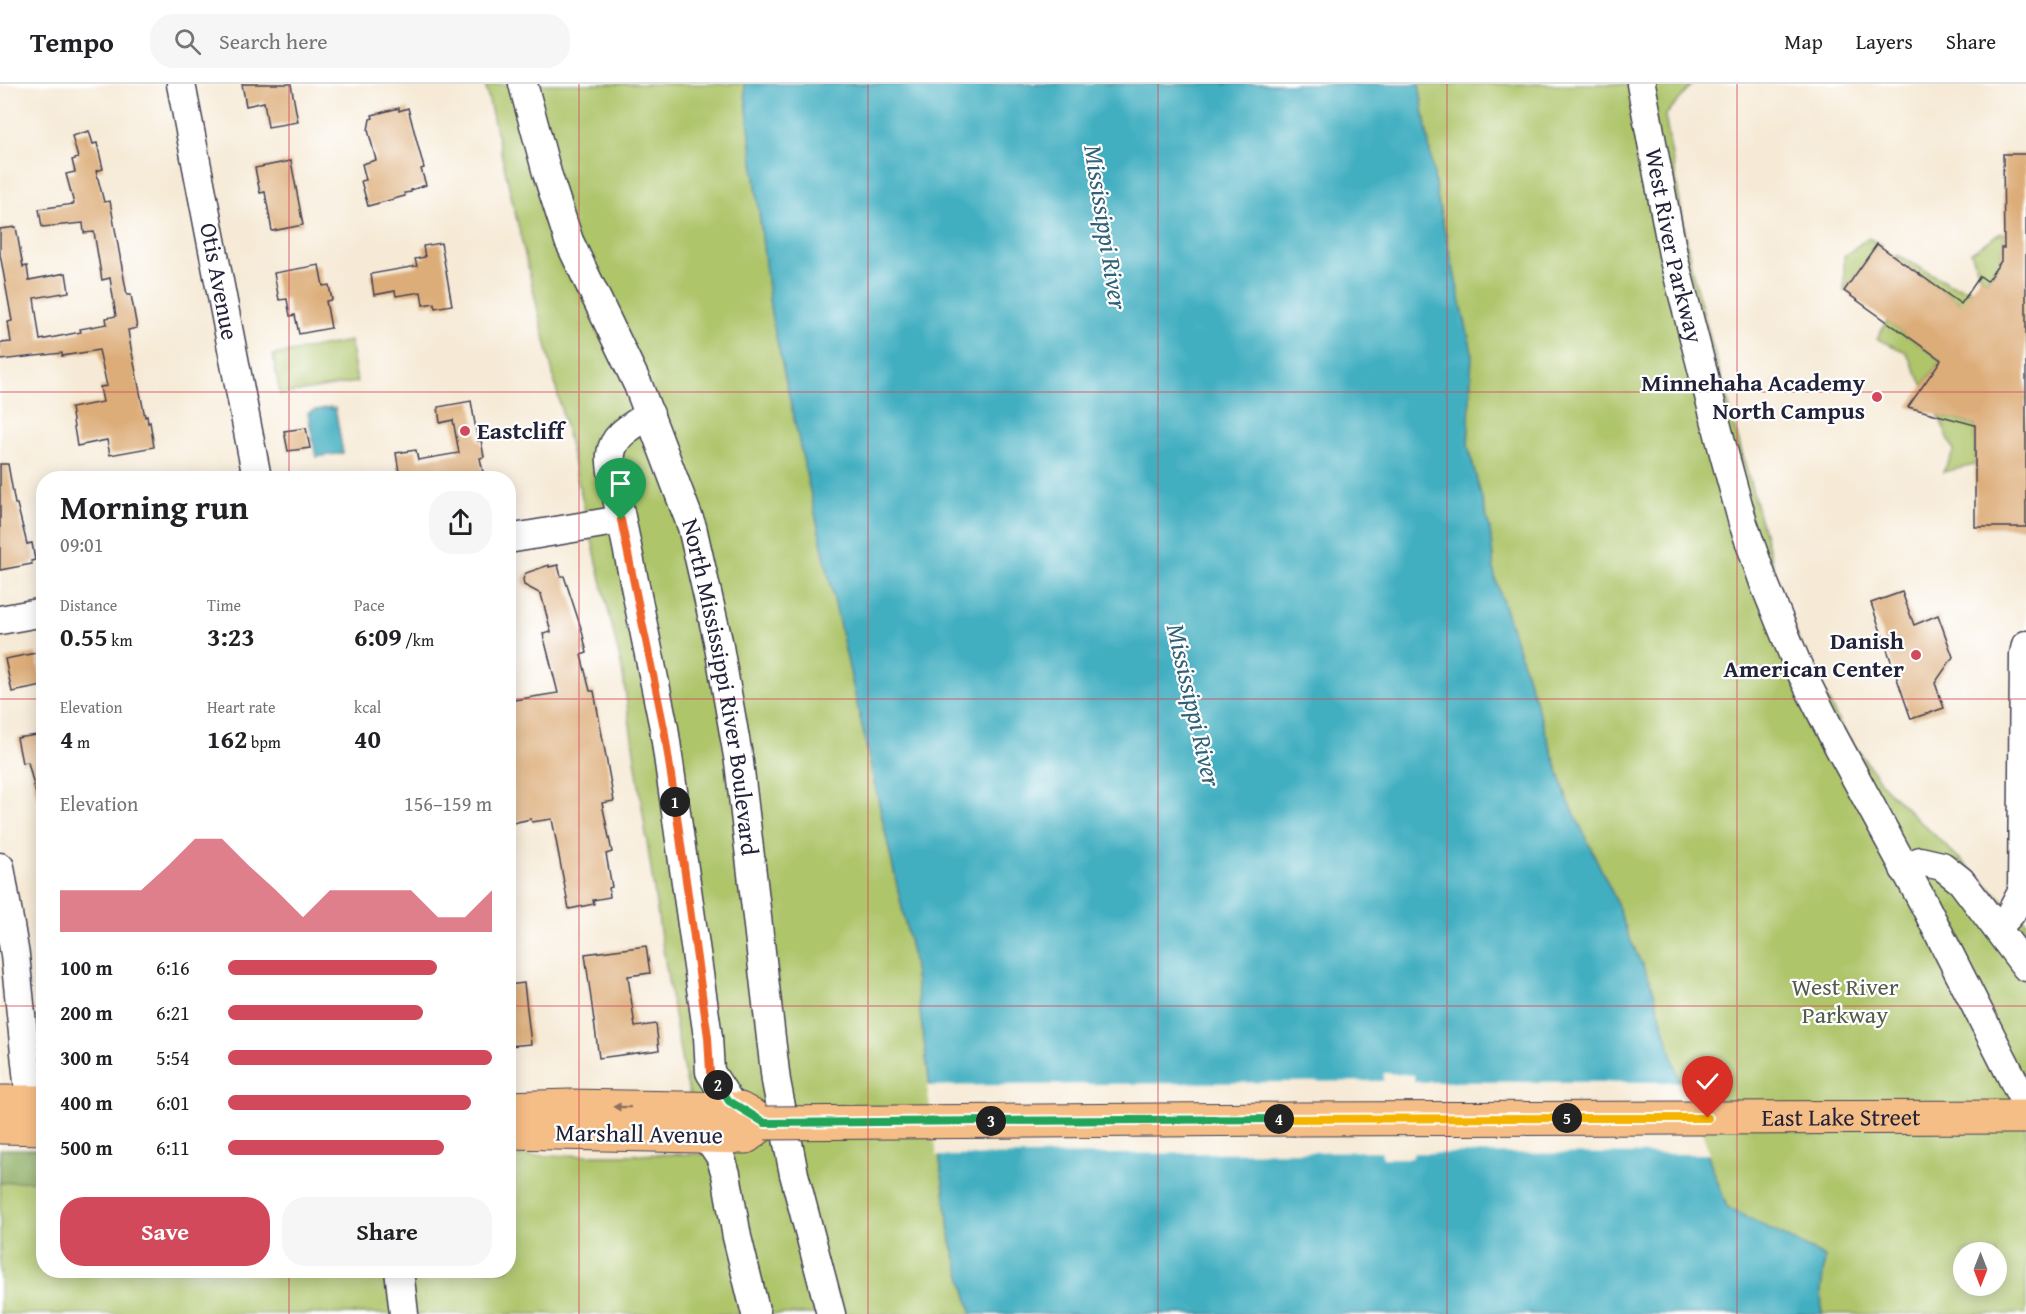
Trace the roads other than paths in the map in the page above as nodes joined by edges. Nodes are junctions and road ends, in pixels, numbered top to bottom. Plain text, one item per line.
1 (181, 84) edge
2 (523, 84) edge
3 (1641, 84) edge
4 (650, 414) junction
5 (256, 471) edge
6 (621, 520) junction
7 (516, 537) edge
8 (36, 613) edge
9 (0, 620) edge
10 (2026, 645) edge
11 (0, 867) edge
12 (1905, 869) junction
13 (1997, 928) junction
14 (2026, 967) edge
15 (710, 1072) junction
16 (2026, 1105) edge
17 (516, 1108) edge
18 (25, 1115) edge
19 (2026, 1117) edge
20 (1295, 1119) joint
21 (688, 1121) junction
22 (750, 1123) junction
23 (516, 1132) edge
24 (726, 1174) junction
25 (400, 1278) edge
26 (404, 1314) edge
27 (756, 1314) edge
28 (831, 1314) edge

1 - 5 street, Otis Avenue
2 - 4 street, North Mississippi River Boulevard
3 - 12 street, West River Parkway
4 - 6 street
4 - 28 street, North Mississippi River Boulevard
6 - 7 street
6 - 15 street
8 - 9 street
10 - 13 street
11 - 18 street
12 - 13 street
12 - 16 street, West River Parkway
13 - 14 street
15 - 21 street
15 - 22 street
21 -> 17 main road, Marshall Avenue
19 - 20 main road, East Lake Street
20 - 22 main road, Marshall Avenue, bridge
21 - 22 main road, Marshall Avenue
21 - 23 main road, Marshall Avenue
21 - 24 street
22 - 24 street
24 - 27 street
25 - 26 street

